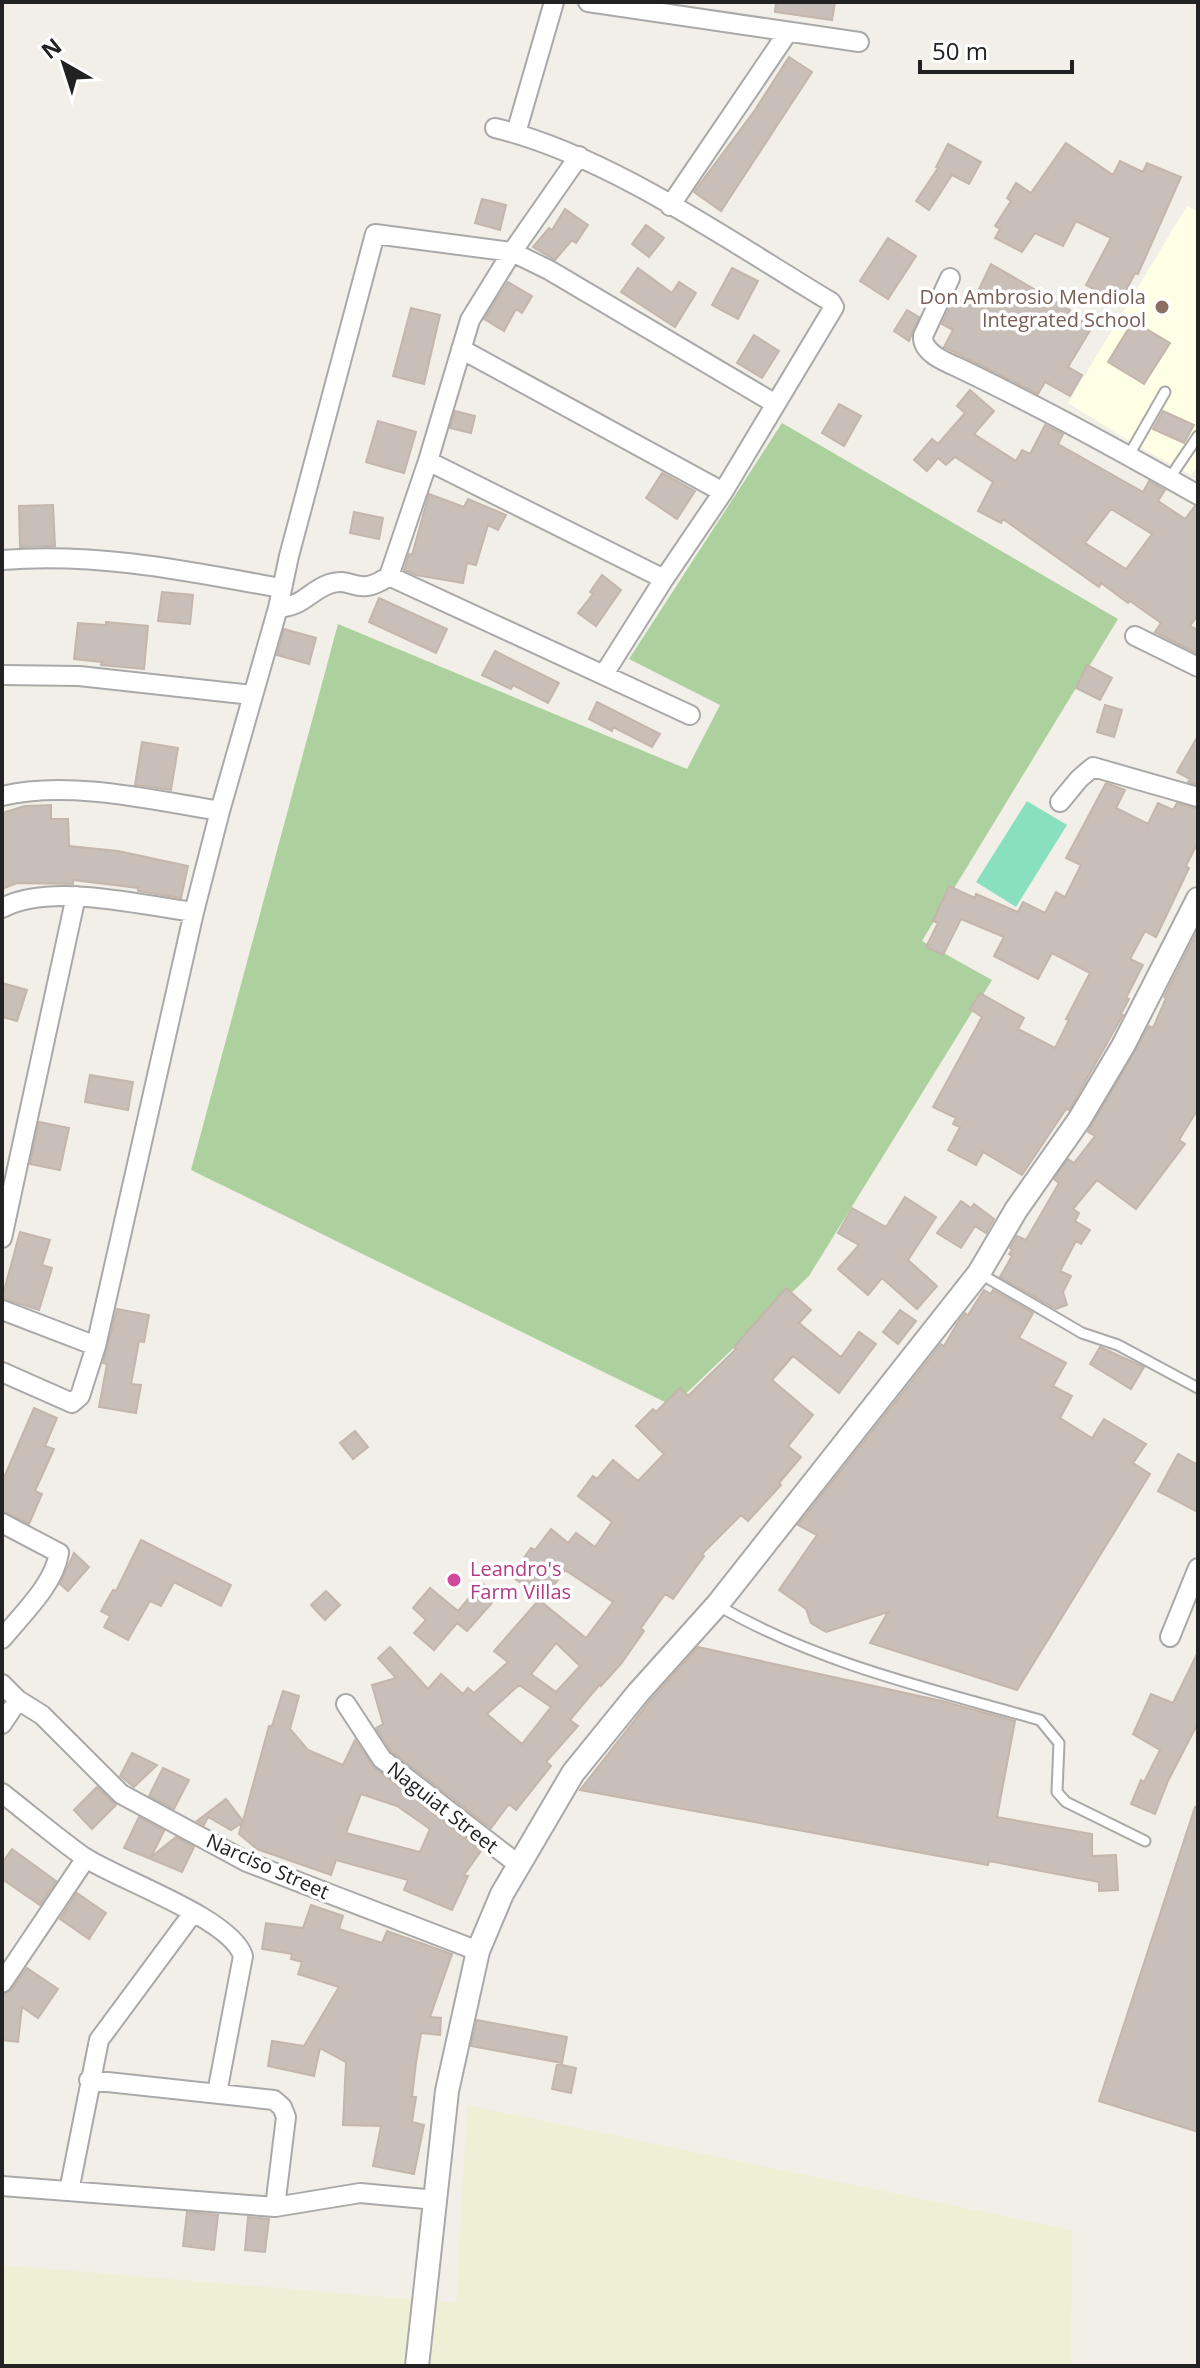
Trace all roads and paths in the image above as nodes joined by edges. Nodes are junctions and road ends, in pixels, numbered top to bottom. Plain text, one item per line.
1 (554, 2) edge
2 (588, 2) edge
3 (788, 32) junction
4 (859, 42) dead end
5 (495, 128) dead end
6 (516, 133) junction
7 (579, 156) junction
8 (670, 206) junction
9 (512, 252) junction
10 (950, 278) dead end
11 (461, 349) junction
12 (1165, 392) dead end
13 (774, 403) junction
14 (1198, 436) edge
15 (1129, 455) junction
16 (428, 461) junction
17 (1169, 479) junction
18 (723, 492) junction
19 (1198, 495) edge
20 (2, 560) edge
21 (389, 576) junction
22 (664, 579) junction
23 (280, 588) junction
24 (278, 608) junction
25 (1135, 636) dead end
26 (1198, 667) edge
27 (604, 674) junction
28 (2, 675) edge
29 (252, 695) junction
30 (690, 715) dead end
31 (2, 796) edge
32 (1198, 797) edge
33 (1060, 802) dead end
34 (220, 811) junction
35 (76, 896) junction
36 (1198, 899) edge
37 (2, 908) edge
38 (194, 912) junction
39 (2, 1238) edge
40 (979, 1273) junction
41 (2, 1310) edge
42 (96, 1346) junction
43 (2, 1372) edge
44 (1198, 1388) edge
45 (2, 1523) edge
46 (1198, 1568) edge
47 (717, 1605) junction
48 (1170, 1637) dead end
49 (2, 1639) edge
50 (2, 1684) edge
51 (18, 1700) junction
52 (346, 1704) dead end
53 (2, 1724) edge
54 (2, 1793) edge
55 (1145, 1841) dead end
56 (86, 1858) junction
57 (519, 1865) junction
58 (193, 1913) junction
59 (478, 1951) junction
60 (2, 1983) edge
61 (89, 2080) junction
62 (217, 2093) junction
63 (2, 2186) edge
64 (69, 2191) junction
65 (436, 2200) junction
66 (275, 2207) junction
67 (417, 2366) edge

1 - 6 street
2 - 3 street
3 - 4 street
3 - 8 street
5 - 6 street
6 - 7 street
7 - 8 street
7 - 9 street
8 - 13 street
9 - 11 street
9 - 13 street
9 - 23 street
10 - 15 street
11 - 16 street
11 - 18 street
12 - 15 lane
13 - 18 street
14 - 17 lane
15 - 17 street
16 - 21 street
16 - 22 street
17 - 19 street
18 - 22 street
20 - 23 street
21 - 24 street
21 - 27 street
22 - 27 street
23 - 24 street
24 - 29 street
25 - 26 street
27 - 30 street
28 - 29 street
29 - 34 street
31 - 34 street
32 - 33 street
34 - 38 street
35 - 37 street
35 - 38 street
35 - 39 street
36 - 40 street
38 - 42 street
40 - 44 lane
40 - 47 street
41 - 42 street
42 - 43 street
45 - 49 street
46 - 48 street
47 - 55 lane
47 - 57 street
50 - 51 street, Narciso Street
51 - 53 street
51 - 59 street, Narciso Street
52 - 57 street, Naguiat Street
54 - 56 street
56 - 58 street
56 - 60 street
57 - 59 street
58 - 61 street
58 - 62 street
59 - 65 street
61 - 62 street
61 - 64 street
62 - 66 street
63 - 64 street
64 - 66 street
65 - 66 street
65 - 67 street

